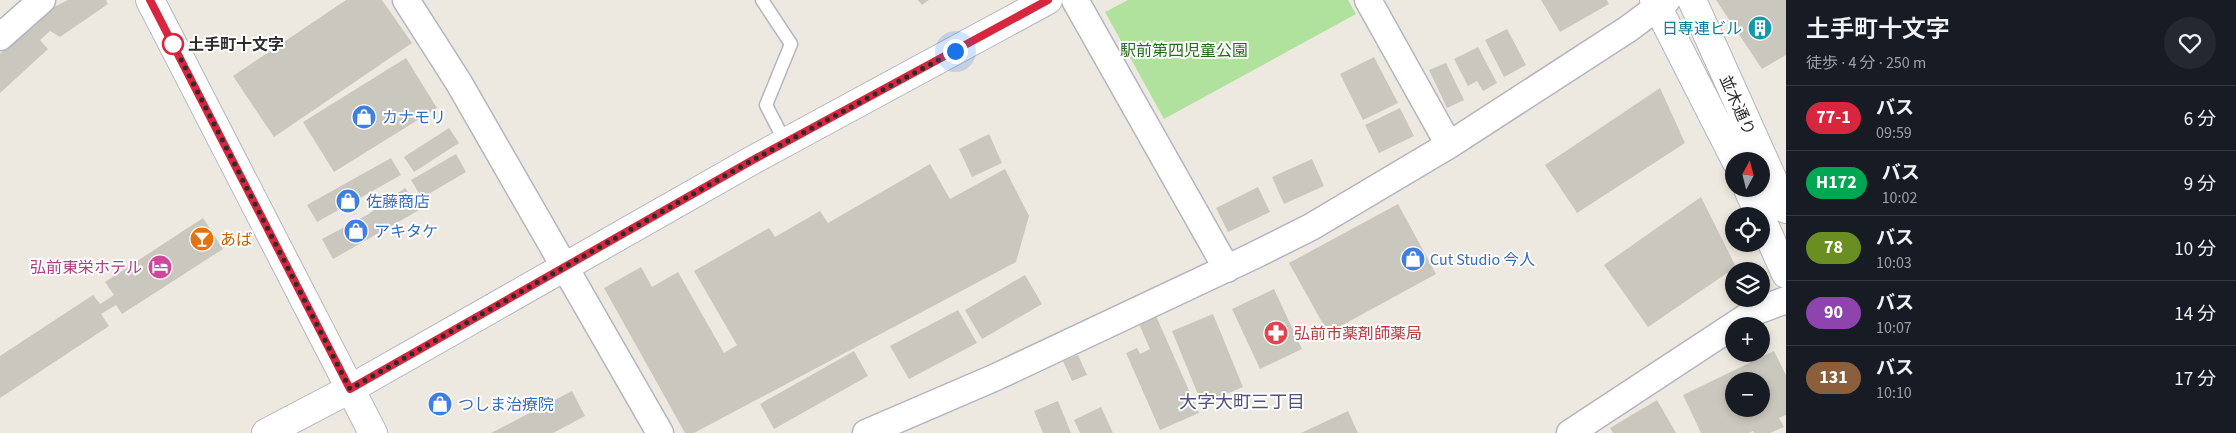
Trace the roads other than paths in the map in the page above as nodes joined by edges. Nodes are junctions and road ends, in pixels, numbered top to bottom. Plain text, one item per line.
1 (42, 0) edge
2 (150, 0) edge
3 (406, 0) edge
4 (762, 0) edge
5 (1048, 0) edge
6 (1075, 0) edge
7 (1368, 0) edge
8 (1692, 0) edge
9 (1659, 2) edge
10 (1024, 7) edge
11 (0, 37) edge
12 (786, 142) junction
13 (1448, 145) junction
14 (1732, 152) edge
15 (1786, 209) edge
16 (1770, 238) edge
17 (563, 268) junction
18 (1227, 269) junction
19 (1786, 274) edge
20 (1786, 300) edge
21 (350, 389) junction
22 (266, 433) edge
23 (373, 433) edge
24 (660, 433) edge
25 (866, 433) edge
26 (1570, 433) edge

1 - 11 street
2 - 21 street
3 - 17 street
4 - 12 lane
5 - 10 street
6 - 18 street
7 - 13 street
8 - 15 street, 並木通り
9 - 13 street
9 - 14 street, 並木通り
10 - 12 street
12 - 17 street
13 - 18 street
16 - 19 street
17 - 21 street
17 - 24 street
18 - 25 street
20 - 26 street
21 - 22 street
21 - 23 street

